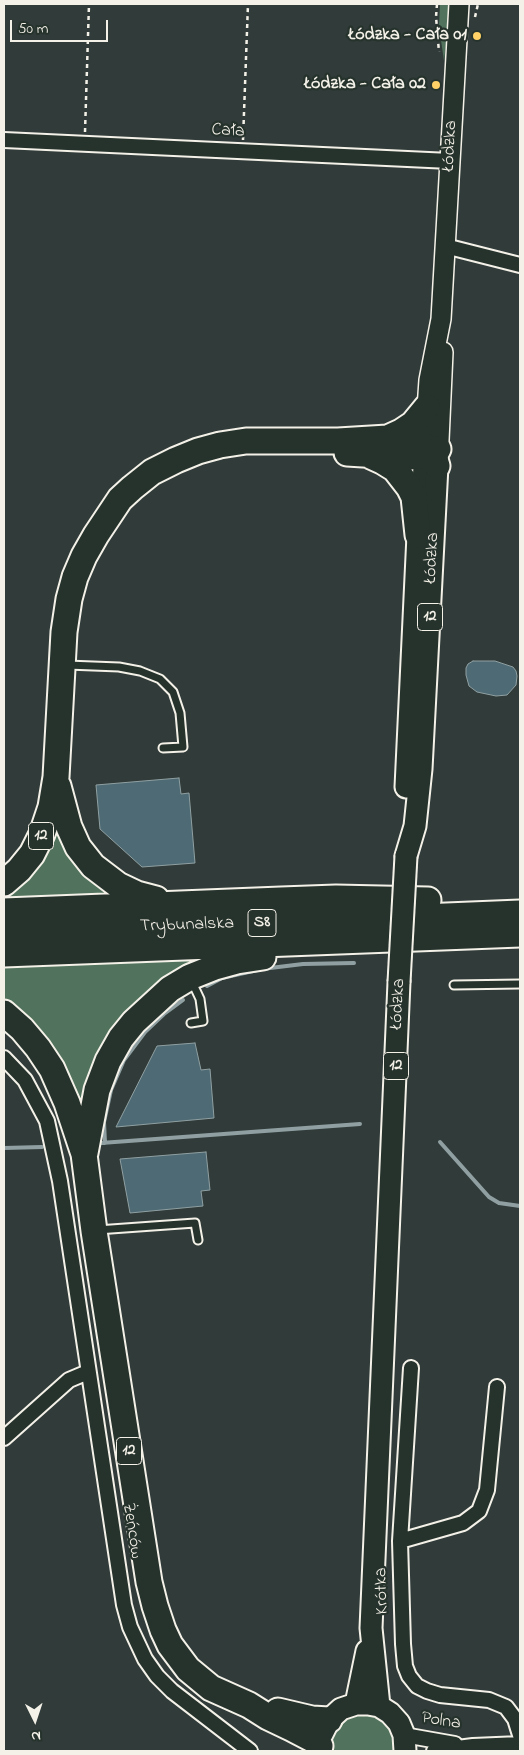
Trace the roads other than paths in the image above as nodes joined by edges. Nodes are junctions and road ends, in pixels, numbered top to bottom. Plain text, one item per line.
1 (459, 4) edge
2 (4, 140) edge
3 (450, 161) junction
4 (445, 246) junction
5 (520, 265) edge
6 (441, 319) junction
7 (427, 407) junction
8 (390, 437) junction
9 (432, 454) junction
10 (367, 455) junction
11 (110, 516) junction
12 (418, 535) junction
13 (61, 665) junction
14 (163, 748) dead end
15 (56, 777) junction
16 (406, 856) junction
17 (4, 883) edge
18 (520, 901) edge
19 (191, 904) junction
20 (4, 911) edge
21 (520, 913) edge
22 (4, 934) edge
23 (520, 934) edge
24 (386, 939) junction
25 (4, 954) edge
26 (190, 977) junction
27 (520, 984) edge
28 (454, 985) dead end
29 (4, 1013) edge
30 (191, 1023) dead end
31 (4, 1058) edge
32 (84, 1154) junction
33 (94, 1231) junction
34 (198, 1240) dead end
35 (410, 1368) dead end
36 (88, 1372) junction
37 (497, 1387) dead end
38 (4, 1438) edge
39 (400, 1541) junction
40 (371, 1628) junction
41 (356, 1704) junction
42 (249, 1705) junction
43 (379, 1706) junction
44 (329, 1720) junction
45 (520, 1735) edge
46 (405, 1743) edge
47 (520, 1744) edge
48 (473, 1746) junction
49 (320, 1749) edge
50 (250, 1751) edge
51 (434, 1751) edge

1 - 3 main road, Łódzka
2 - 3 street, Cała
3 - 4 main road, Łódzka
4 - 5 street
4 - 6 main road, Łódzka
6 - 7 main road, Łódzka
6 - 9 main road, Łódzka
7 - 8 highway
7 - 9 main road, Łódzka
8 - 9 highway, 12
8 - 11 highway, 12
9 - 10 highway
9 - 12 main road, Łódzka / 12
9 - 16 main road, Łódzka / 12
10 - 11 highway, 12
10 - 12 highway, 12
11 - 13 highway, 12
12 - 16 main road, Łódzka / 12
13 - 14 lane
13 - 15 highway, 12
15 - 17 highway, 12
15 - 19 highway
16 - 40 main road, Łódzka / 12, bridge
18 - 19 highway
19 - 20 highway
21 - 22 highway, Trybunalska / S8
23 - 24 highway, Trybunalska / S8
24 - 25 highway, Trybunalska / S8
24 - 26 highway
26 - 30 lane
26 - 32 highway
27 - 28 lane
29 - 32 highway, 12
31 - 36 street, Żeńców
32 - 33 highway, 12
33 - 34 lane
33 - 42 highway, 12
35 - 39 street, Krótka
36 - 38 street
36 - 50 street, Żeńców
37 - 39 street
39 - 45 street, Krótka
40 - 41 main road, 12
40 - 43 main road, 12
41 - 43 main road
41 - 44 main road
42 - 44 highway, 12
42 - 49 highway, 12
43 - 46 main road
44 - 49 main road, 12
46 - 48 street, Polna
47 - 48 street, Polna
48 - 51 street, Polna

